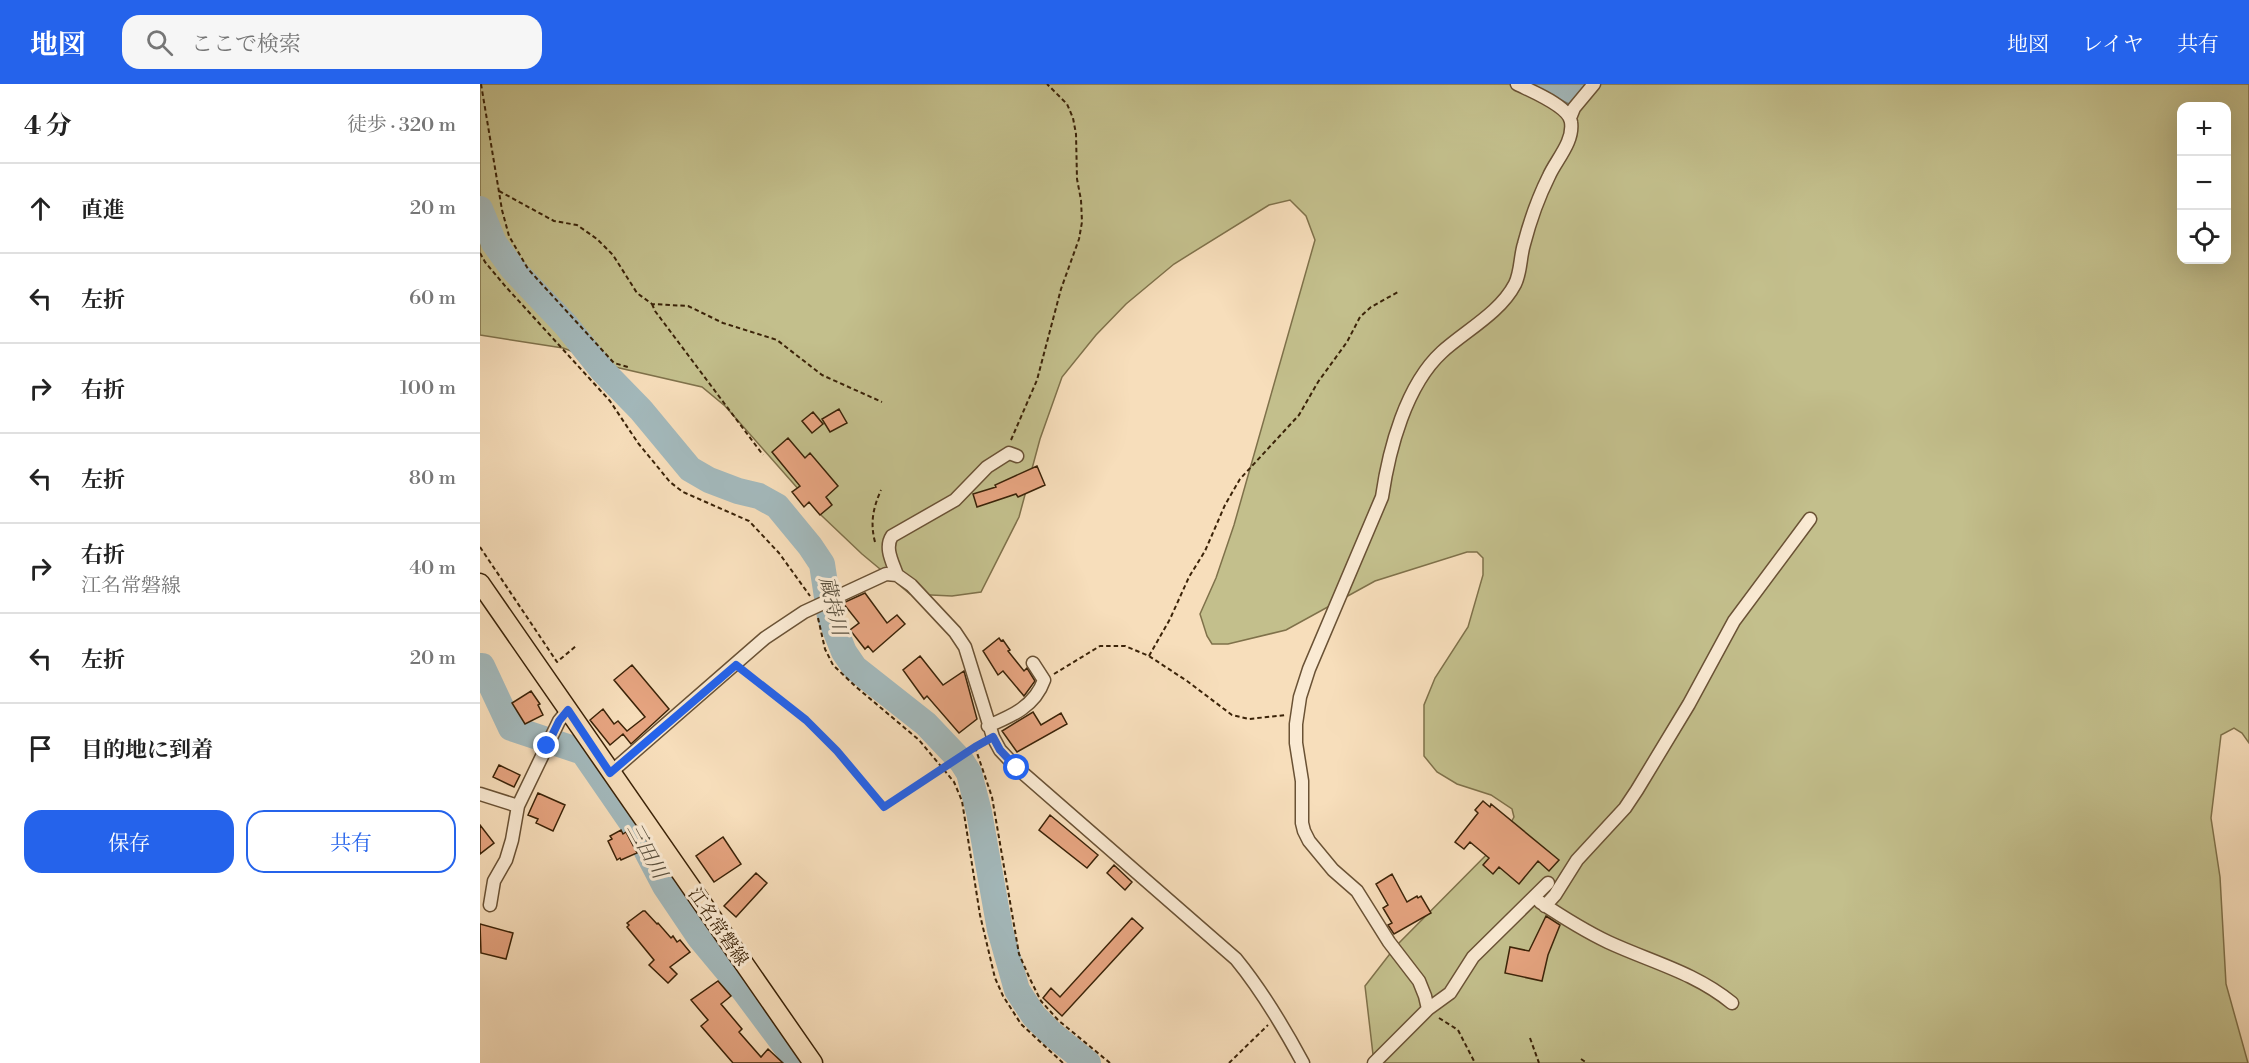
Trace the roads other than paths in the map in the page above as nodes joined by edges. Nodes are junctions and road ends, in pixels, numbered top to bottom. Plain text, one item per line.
1 (1518, 84) edge
2 (1594, 84) edge
3 (1570, 118) junction
4 (1013, 455) road end
5 (1810, 519) dead end
6 (897, 575) junction
7 (480, 583) edge
8 (1033, 663) dead end
9 (568, 710) junction
10 (991, 731) junction
11 (610, 773) junction
12 (480, 794) edge
13 (518, 806) junction
14 (1548, 883) dead end
15 (1534, 898) junction
16 (490, 905) dead end
17 (1545, 906) junction
18 (1732, 1003) dead end
19 (1428, 1009) junction
20 (813, 1063) edge
21 (1303, 1063) edge
22 (1374, 1063) edge

1 - 3 street
2 - 3 street
3 - 19 street
4 - 6 street
5 - 17 street
6 - 10 street
6 - 11 street
7 - 9 main road, 江名常磐線
8 - 10 street
9 - 11 main road, 江名常磐線
9 - 13 street
10 - 21 street
11 - 20 main road, 江名常磐線
12 - 13 street
13 - 16 street
14 - 15 street
15 - 17 street
15 - 19 street
17 - 18 street
19 - 22 street

